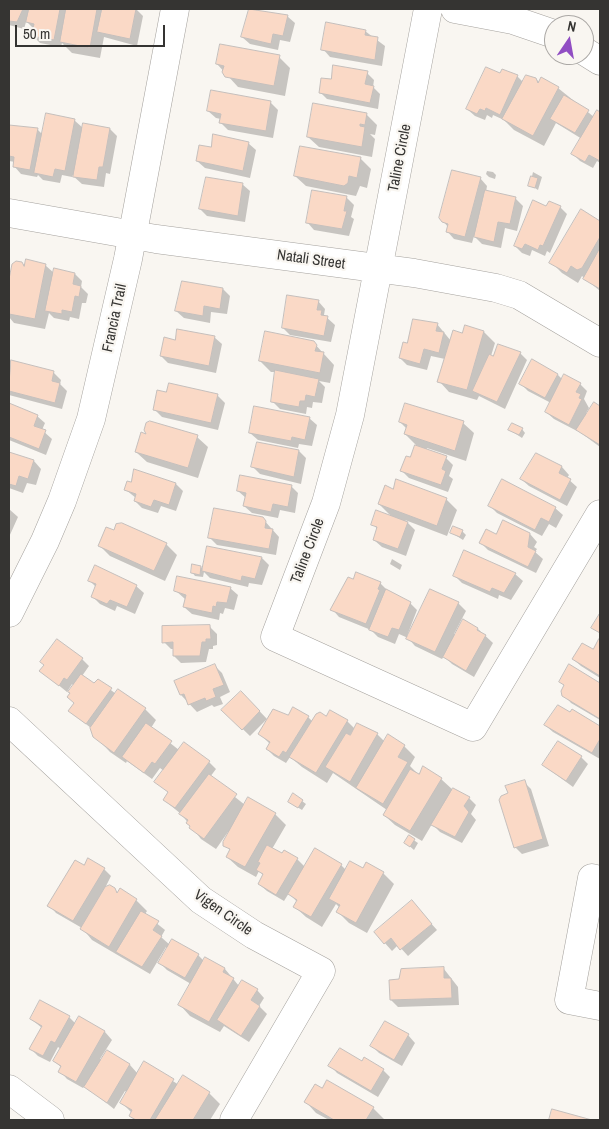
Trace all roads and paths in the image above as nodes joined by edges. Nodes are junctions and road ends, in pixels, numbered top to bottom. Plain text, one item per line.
1 (175, 9) edge
2 (428, 9) edge
3 (455, 9) edge
4 (544, 31) edge
5 (9, 212) edge
6 (132, 235) junction
7 (379, 268) junction
8 (600, 343) edge
9 (600, 514) edge
10 (9, 613) edge
11 (9, 721) edge
12 (600, 880) edge
13 (600, 1006) edge
14 (9, 1089) edge
15 (50, 1120) edge
16 (234, 1120) edge

1 - 6 street, Francia Trail
2 - 7 street, Taline Circle
3 - 4 street
5 - 6 street, Natali Street
6 - 7 street, Natali Street
6 - 10 street, Francia Trail
7 - 8 street, Natali Street
7 - 9 street, Taline Circle
11 - 16 street, Vigen Circle
12 - 13 street
14 - 15 street

